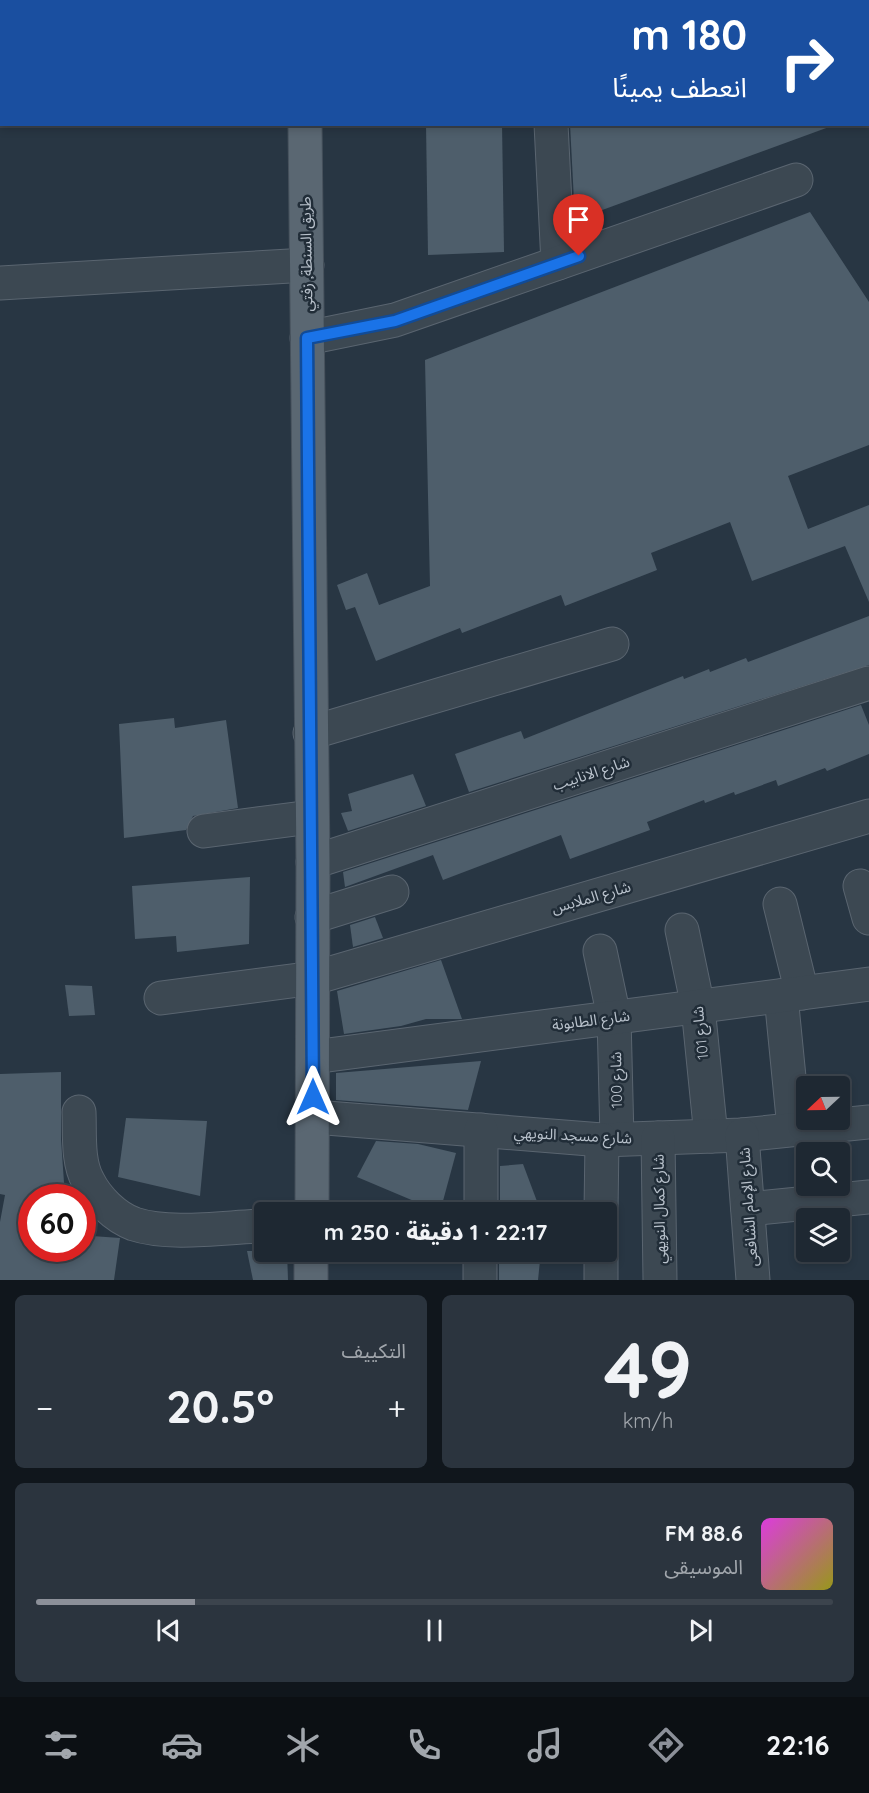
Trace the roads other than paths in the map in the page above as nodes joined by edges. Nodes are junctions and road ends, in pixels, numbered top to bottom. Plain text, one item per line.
1 (305, 126) edge
2 (551, 126) edge
3 (796, 180) dead end
4 (558, 263) junction
5 (307, 265) junction
6 (0, 283) edge
7 (307, 338) junction
8 (612, 644) dead end
9 (869, 682) edge
10 (310, 733) junction
11 (869, 816) edge
12 (311, 817) junction
13 (204, 831) dead end
14 (313, 862) junction
15 (860, 886) dead end
16 (392, 892) dead end
17 (780, 904) dead end
18 (312, 917) junction
19 (869, 918) edge
20 (682, 930) dead end
21 (600, 951) dead end
22 (314, 978) junction
23 (869, 984) edge
24 (792, 994) junction
25 (161, 998) dead end
26 (698, 1007) junction
27 (614, 1017) junction
28 (313, 1057) junction
29 (80, 1112) dead end
30 (314, 1118) junction
31 (869, 1122) edge
32 (794, 1128) junction
33 (481, 1131) junction
34 (726, 1136) junction
35 (658, 1138) junction
36 (610, 1140) junction
37 (869, 1197) edge
38 (312, 1202) edge
39 (481, 1202) edge
40 (602, 1202) edge
41 (748, 1209) junction
42 (254, 1226) edge
43 (311, 1262) edge
44 (480, 1262) edge
45 (601, 1262) edge
46 (311, 1280) edge
47 (480, 1280) edge
48 (601, 1280) edge
49 (660, 1280) edge
50 (753, 1280) edge

1 - 5 main road, طريق السنطة, زفتي
2 - 4 street
3 - 4 street
4 - 7 street
5 - 6 street
5 - 7 main road, طريق السنطة, زفتي
7 - 10 main road, طريق السنطة, زفتي
8 - 10 street
9 - 14 street, شارع الانابيب
10 - 12 main road, طريق السنطة, زفتي
11 - 22 street, شارع الملابس
12 - 13 street
12 - 14 main road, طريق السنطة, زفتي
14 - 18 main road, طريق السنطة, زفتي
15 - 19 street
16 - 18 street
17 - 24 street
18 - 22 main road, طريق السنطة, زفتي
20 - 26 street, شارع 101
21 - 27 street, شارع 100
22 - 25 street, شارع الملابس
22 - 28 main road, طريق السنطة, زفتي
23 - 24 street, شارع الطابونة
24 - 26 street, شارع الطابونة
24 - 32 street
26 - 27 street, شارع الطابونة
26 - 34 street, شارع 101
27 - 28 street, شارع الطابونة
27 - 36 street, شارع 100
28 - 30 main road, طريق السنطة, زفتي
29 - 42 street
30 - 33 street, شارع مسجد النويهي
30 - 38 main road, طريق السنطة, زفتي
31 - 32 street, شارع مسجد النويهي
32 - 34 street, شارع مسجد النويهي
33 - 36 street, شارع مسجد النويهي
33 - 39 street
34 - 35 street, شارع مسجد النويهي
34 - 41 street, شارع الإمام الشافعى
35 - 36 street, شارع مسجد النويهي
35 - 49 street, شارع كمال النويهي
36 - 40 street, شارع 100
37 - 41 street
41 - 50 street, شارع الإمام الشافعى
43 - 46 main road
44 - 47 street
45 - 48 street

